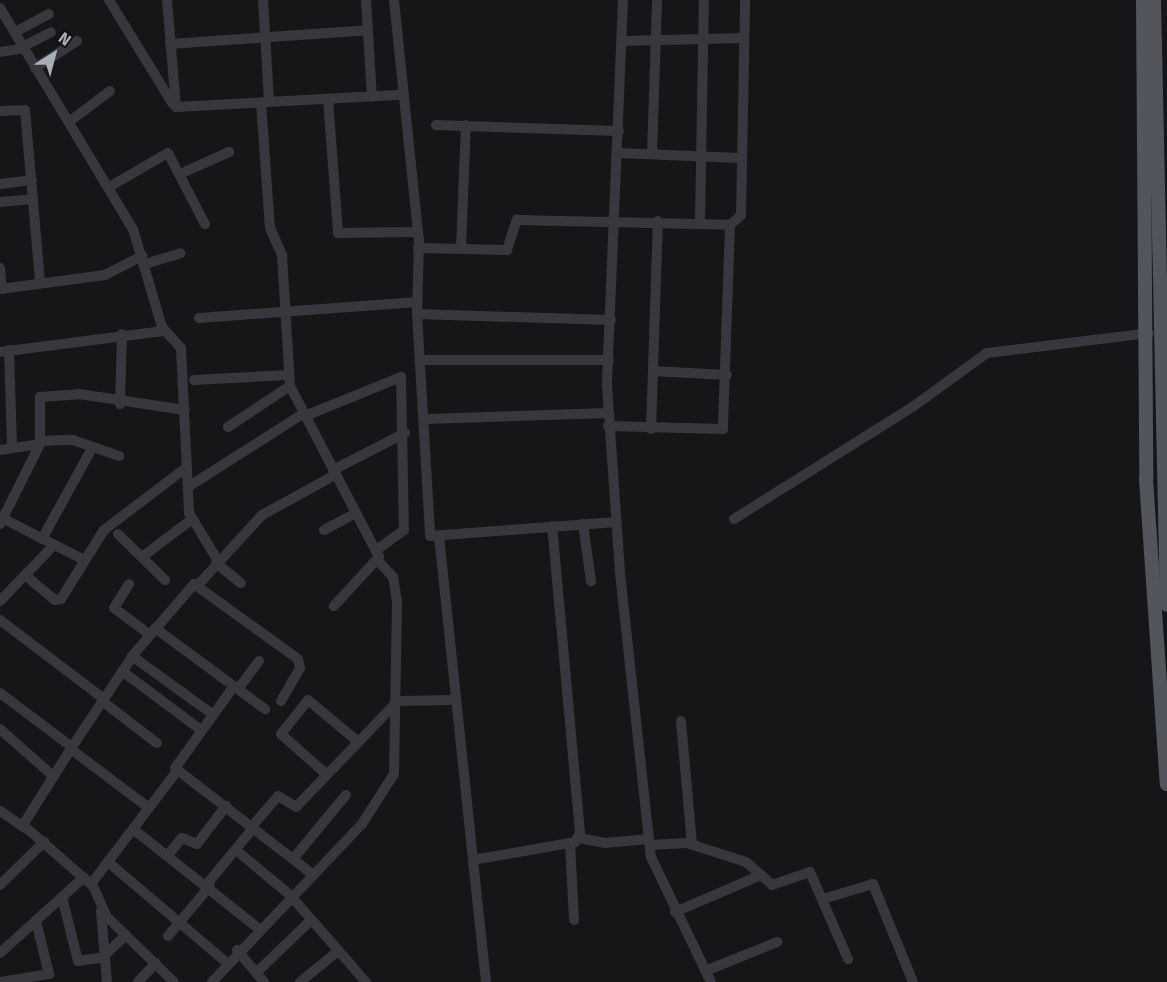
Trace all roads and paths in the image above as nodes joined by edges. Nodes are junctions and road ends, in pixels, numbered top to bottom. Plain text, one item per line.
1 (9, 0) edge
2 (109, 0) edge
3 (167, 0) edge
4 (263, 0) edge
5 (366, 0) edge
6 (394, 0) edge
7 (622, 0) edge
8 (657, 0) edge
9 (705, 0) edge
10 (745, 0) edge
11 (1143, 0) edge
12 (1154, 0) edge
13 (0, 7) edge
14 (48, 14) dead end
15 (368, 30) junction
16 (17, 31) junction
17 (51, 32) dead end
18 (265, 36) junction
19 (744, 38) junction
20 (704, 39) junction
21 (656, 40) junction
22 (77, 41) dead end
23 (622, 41) junction
24 (170, 44) junction
25 (25, 47) junction
26 (0, 52) edge
27 (35, 68) junction
28 (110, 91) dead end
29 (400, 95) junction
30 (372, 97) junction
31 (328, 99) junction
32 (265, 103) junction
33 (172, 104) junction
34 (0, 111) edge
35 (70, 121) junction
36 (436, 125) dead end
37 (466, 126) junction
38 (619, 131) junction
39 (229, 152) dead end
40 (618, 153) junction
41 (652, 154) junction
42 (701, 157) junction
43 (740, 158) junction
44 (180, 174) junction
45 (32, 180) junction
46 (0, 184) edge
47 (109, 187) junction
48 (33, 199) junction
49 (0, 202) edge
50 (616, 220) junction
51 (658, 221) junction
52 (700, 221) junction
53 (205, 224) dead end
54 (730, 225) junction
55 (417, 232) junction
56 (418, 248) junction
57 (461, 248) junction
58 (180, 253) dead end
59 (144, 260) junction
60 (0, 268) edge
61 (40, 283) junction
62 (1, 289) edge
63 (417, 302) junction
64 (284, 312) junction
65 (417, 314) junction
66 (199, 318) dead end
67 (611, 320) junction
68 (164, 331) junction
69 (1149, 333) junction
70 (122, 334) junction
71 (5, 351) edge
72 (422, 360) junction
73 (609, 360) junction
74 (653, 371) junction
75 (727, 375) junction
76 (194, 380) dead end
77 (289, 380) junction
78 (120, 404) junction
79 (184, 410) junction
80 (608, 413) junction
81 (305, 415) junction
82 (427, 419) junction
83 (608, 426) junction
84 (228, 427) dead end
85 (651, 429) junction
86 (405, 433) junction
87 (40, 443) junction
88 (12, 448) junction
89 (92, 448) junction
90 (0, 450) edge
91 (119, 456) dead end
92 (187, 467) junction
93 (334, 473) junction
94 (188, 487) junction
95 (356, 513) junction
96 (192, 519) junction
97 (734, 519) dead end
98 (1, 520) edge
99 (616, 522) junction
100 (583, 524) junction
101 (552, 526) junction
102 (324, 530) dead end
103 (118, 534) dead end
104 (439, 536) junction
105 (42, 539) junction
106 (54, 545) junction
107 (377, 555) junction
108 (142, 557) junction
109 (1161, 557) edge
110 (84, 561) junction
111 (217, 562) junction
112 (25, 575) junction
113 (165, 580) dead end
114 (591, 581) dead end
115 (241, 583) dead end
116 (129, 584) dead end
117 (198, 585) junction
118 (0, 601) edge
119 (1167, 605) edge
120 (334, 606) dead end
121 (0, 620) edge
122 (152, 631) junction
123 (132, 656) junction
124 (259, 661) dead end
125 (122, 671) junction
126 (236, 688) junction
127 (1, 695) edge
128 (103, 700) junction
129 (455, 700) junction
130 (280, 701) dead end
131 (398, 701) junction
132 (265, 709) dead end
133 (212, 714) junction
134 (681, 721) dead end
135 (0, 729) edge
136 (201, 730) junction
137 (356, 740) junction
138 (158, 743) dead end
139 (72, 748) junction
140 (177, 771) junction
141 (326, 774) junction
142 (52, 775) junction
143 (1167, 784) edge
144 (346, 795) dead end
145 (226, 806) junction
146 (149, 808) junction
147 (0, 811) edge
148 (254, 826) junction
149 (25, 828) junction
150 (133, 829) junction
151 (574, 841) junction
152 (44, 842) junction
153 (650, 842) junction
154 (692, 845) junction
155 (236, 850) junction
156 (168, 855) junction
157 (293, 859) junction
158 (473, 860) junction
159 (108, 862) junction
160 (312, 874) junction
161 (761, 875) junction
162 (87, 881) junction
163 (0, 885) edge
164 (209, 885) junction
165 (290, 895) junction
166 (62, 897) junction
167 (823, 899) junction
168 (101, 907) junction
169 (675, 912) junction
170 (311, 920) junction
171 (574, 920) dead end
172 (36, 921) junction
173 (180, 922) junction
174 (258, 928) junction
175 (126, 935) junction
176 (168, 936) dead end
177 (777, 942) dead end
178 (237, 950) junction
179 (338, 951) junction
180 (0, 952) edge
181 (105, 956) junction
182 (848, 959) dead end
183 (226, 962) junction
184 (156, 963) junction
185 (705, 971) junction
186 (260, 978) edge
187 (1, 982) edge
188 (107, 982) edge
189 (138, 982) edge
190 (174, 982) edge
191 (212, 982) edge
192 (300, 982) edge
193 (366, 982) edge
194 (486, 982) edge
195 (711, 982) edge
196 (913, 982) edge

1 - 13 street
2 - 33 street
3 - 24 street
4 - 18 street
5 - 15 street
6 - 29 street
7 - 23 street
8 - 21 street
9 - 20 street
10 - 19 street
11 - 69 main road
12 - 109 main road
13 - 16 street
14 - 16 street
15 - 18 street
15 - 30 street
16 - 25 street
17 - 25 street
18 - 24 street
18 - 32 street
19 - 20 street
19 - 43 street
20 - 21 street
20 - 42 street
21 - 23 street
21 - 41 street
22 - 27 street
23 - 38 street
24 - 33 street
25 - 26 street
25 - 27 street
27 - 35 street
28 - 35 street
29 - 30 street
29 - 55 street
30 - 31 street
31 - 32 street
31 - 55 street
32 - 33 street
32 - 64 street
34 - 45 street
35 - 47 street
36 - 37 street
37 - 38 street
37 - 57 street
38 - 40 street
39 - 44 street
40 - 41 street
40 - 50 street
41 - 42 street
42 - 43 street
42 - 52 street
43 - 54 street
44 - 47 street
44 - 53 street
45 - 46 street
45 - 48 street
47 - 59 street
48 - 49 street
48 - 61 street
50 - 51 street
50 - 57 street
50 - 67 street
51 - 52 street
51 - 74 street
52 - 54 street
54 - 75 street
55 - 56 street
56 - 57 street
56 - 63 street
58 - 59 street
59 - 61 street
59 - 68 street
60 - 62 street
61 - 62 street
63 - 64 street
63 - 65 street
64 - 66 street
64 - 77 street
65 - 67 street
65 - 72 street
67 - 73 street
68 - 70 street
68 - 79 street
69 - 97 street
69 - 109 main road
70 - 71 street
70 - 78 street
71 - 88 street
72 - 73 street
72 - 82 street
73 - 80 street
74 - 75 street
74 - 85 street
75 - 85 street
76 - 77 street
77 - 81 street
77 - 84 street
78 - 79 street
78 - 87 street
79 - 92 street
80 - 82 street
80 - 83 street
81 - 86 street
81 - 93 street
81 - 94 street
82 - 104 street
83 - 85 street
83 - 99 street
86 - 93 street
86 - 107 street
87 - 88 street
87 - 89 street
87 - 98 street
88 - 90 street
89 - 91 street
89 - 105 street
92 - 94 street
92 - 110 street
93 - 95 street
93 - 111 street
94 - 96 street
95 - 102 street
95 - 107 street
96 - 108 street
96 - 111 street
98 - 105 street
99 - 100 street
99 - 153 street
100 - 101 street
100 - 114 street
101 - 104 street
101 - 151 street
103 - 108 street
104 - 129 street
105 - 106 street
106 - 110 street
106 - 112 street
107 - 120 street
107 - 131 street
108 - 113 street
109 - 119 main road
109 - 143 main road
110 - 112 street
111 - 115 street
111 - 117 street
112 - 118 street
116 - 122 street
117 - 122 street
117 - 130 street
121 - 128 street
122 - 123 street
122 - 126 street
123 - 125 street
123 - 133 street
124 - 126 street
125 - 128 street
125 - 136 street
126 - 132 street
126 - 133 street
127 - 139 street
128 - 138 street
128 - 139 street
129 - 131 street
129 - 158 street
131 - 137 street
131 - 160 street
133 - 136 street
134 - 154 street
135 - 142 street
136 - 140 street
137 - 141 street
137 - 141 street
139 - 142 street
139 - 146 street
140 - 145 street
140 - 146 street
141 - 148 street
142 - 149 street
144 - 157 street
145 - 148 street
145 - 156 street
146 - 150 street
147 - 149 street
148 - 155 street
148 - 157 street
149 - 152 street
150 - 156 street
150 - 159 street
151 - 153 street
151 - 158 street
151 - 171 street
152 - 162 street
152 - 163 street
153 - 154 street
153 - 169 street
154 - 161 street
155 - 164 street
155 - 165 street
156 - 164 street
157 - 160 street
158 - 194 street
159 - 162 street
159 - 173 street
160 - 165 street
161 - 167 street
161 - 169 street
162 - 166 street
162 - 168 street
164 - 173 street
164 - 174 street
165 - 170 street
165 - 174 street
166 - 172 street
166 - 181 street
167 - 182 street
167 - 196 street
168 - 175 street
168 - 181 street
169 - 185 street
170 - 179 street
170 - 186 street
172 - 180 street
172 - 187 street
173 - 176 street
173 - 183 street
174 - 178 street
175 - 181 street
175 - 184 street
177 - 185 street
178 - 183 street
178 - 186 street
179 - 192 street
179 - 193 street
181 - 188 street
183 - 191 street
184 - 189 street
184 - 190 street
185 - 195 street

